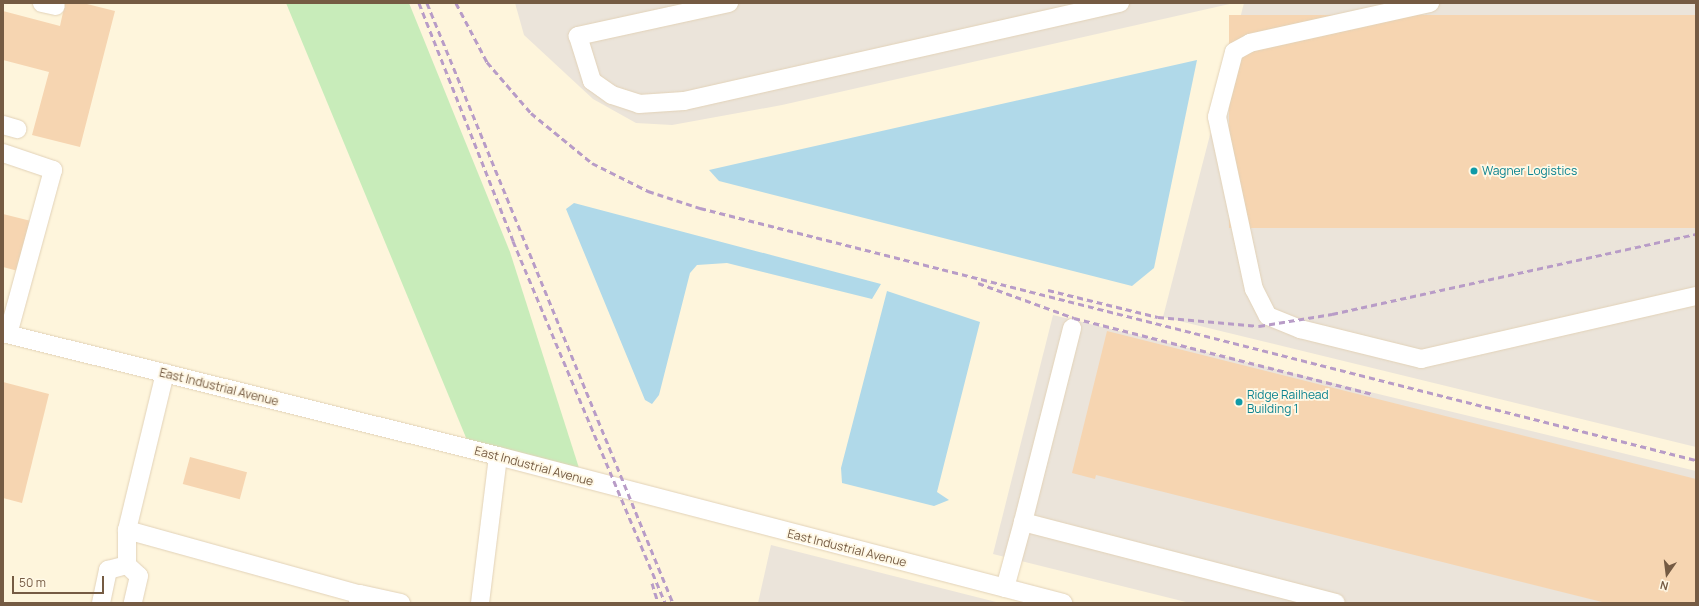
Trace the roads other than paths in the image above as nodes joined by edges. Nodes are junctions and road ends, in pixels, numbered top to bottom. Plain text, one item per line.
1 (729, 3) edge
2 (1115, 3) edge
3 (1430, 3) edge
4 (3, 153) edge
5 (1696, 296) edge
6 (9, 304) edge
7 (1072, 328) dead end
8 (6, 334) edge
9 (165, 373) junction
10 (498, 456) junction
11 (1022, 522) junction
12 (127, 530) junction
13 (127, 565) junction
14 (1005, 588) junction
15 (360, 599) edge
16 (101, 603) edge
17 (134, 603) edge
18 (401, 603) edge
19 (480, 603) edge
20 (1063, 603) edge
21 (1336, 603) edge

1 - 2 street
3 - 5 street
4 - 6 street
6 - 8 street
7 - 11 street
8 - 9 street, East Industrial Avenue
9 - 10 street, East Industrial Avenue
9 - 12 street
10 - 14 street, East Industrial Avenue
10 - 19 street
11 - 14 street
11 - 21 street
12 - 13 street
12 - 15 street
13 - 16 street
13 - 17 street
14 - 20 street, East Industrial Avenue
15 - 18 street

